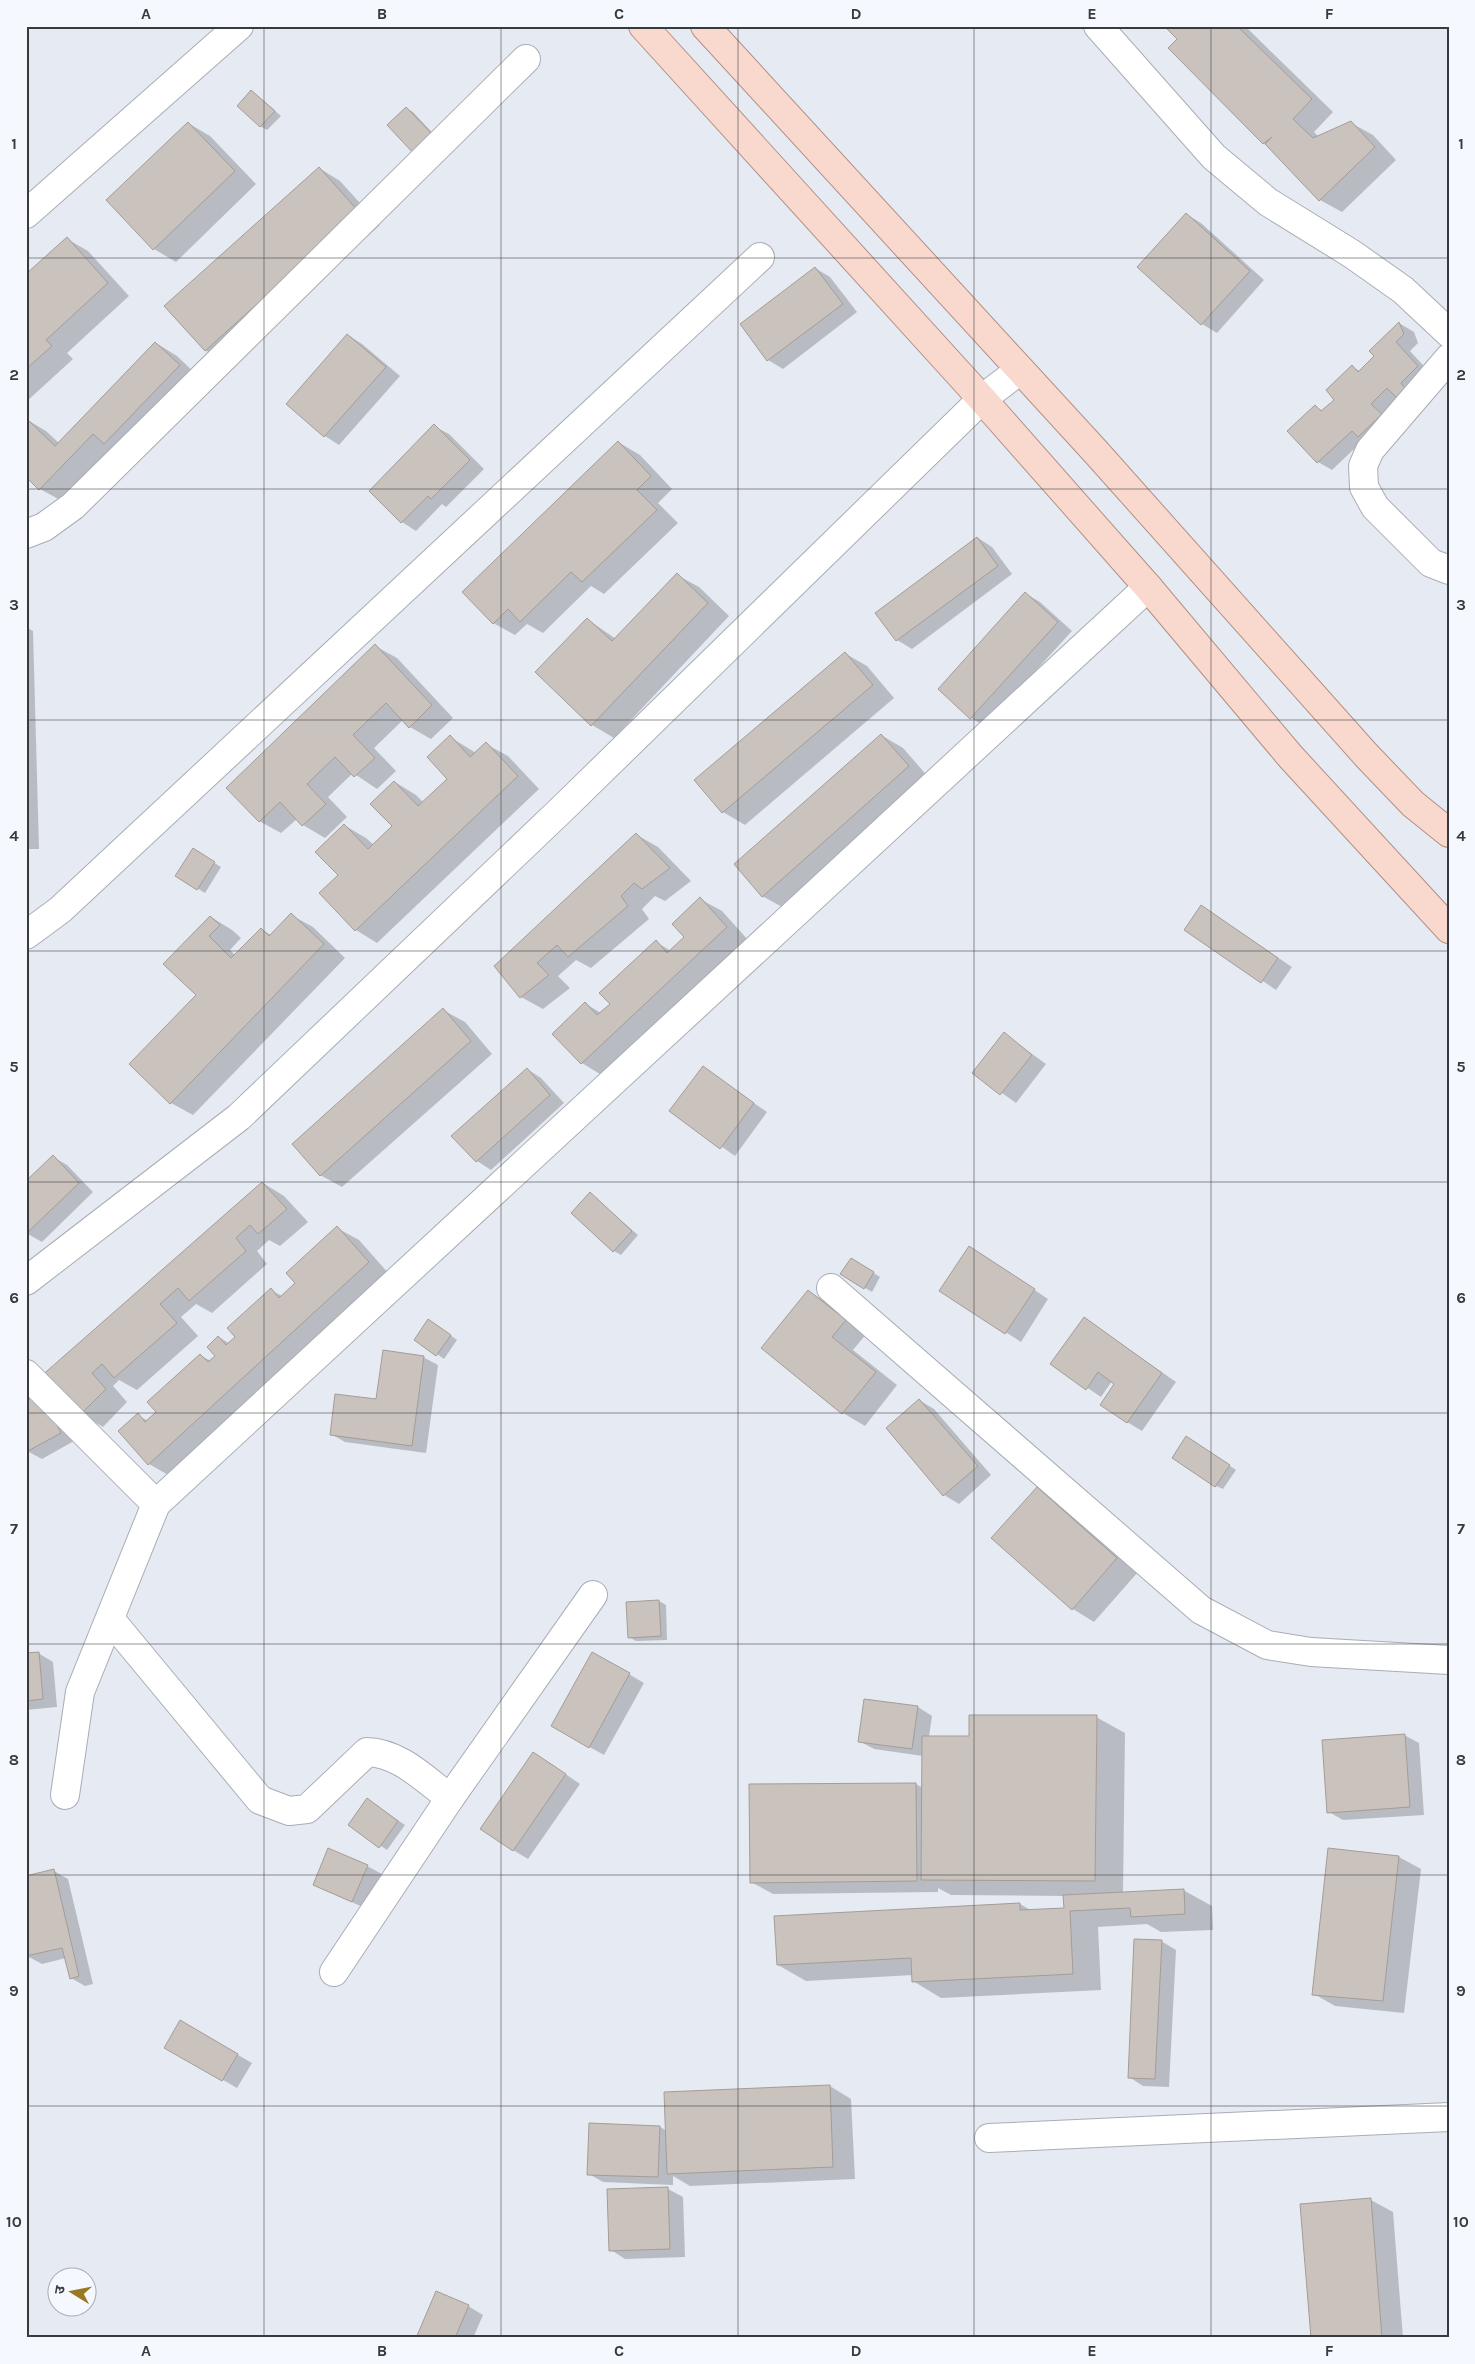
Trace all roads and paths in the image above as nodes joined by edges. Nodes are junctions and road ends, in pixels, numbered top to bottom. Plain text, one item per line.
1 (239, 26) edge
2 (643, 26) edge
3 (705, 26) edge
4 (1103, 28) edge
5 (526, 59) dead end
6 (26, 214) edge
7 (760, 258) dead end
8 (1449, 332) edge
9 (1449, 358) edge
10 (1020, 370) junction
11 (982, 399) junction
12 (26, 534) edge
13 (1449, 570) edge
14 (1148, 587) junction
15 (1449, 833) edge
16 (1449, 929) edge
17 (26, 936) edge
18 (26, 1281) edge
19 (831, 1288) dead end
20 (26, 1374) edge
21 (156, 1504) junction
22 (593, 1595) dead end
23 (110, 1620) junction
24 (1449, 1660) edge
25 (65, 1795) dead end
26 (450, 1798) junction
27 (334, 1972) dead end
28 (1449, 2117) edge
29 (989, 2138) dead end

1 - 6 street
2 - 11 main road
3 - 10 main road
4 - 8 street
5 - 12 street
7 - 17 street
9 - 13 street
10 - 11 street
10 - 15 main road
11 - 14 main road
11 - 18 street
14 - 16 main road
14 - 21 street
19 - 24 street
20 - 21 street
21 - 23 street
22 - 26 street
23 - 25 street
23 - 26 street
26 - 27 street
28 - 29 street

